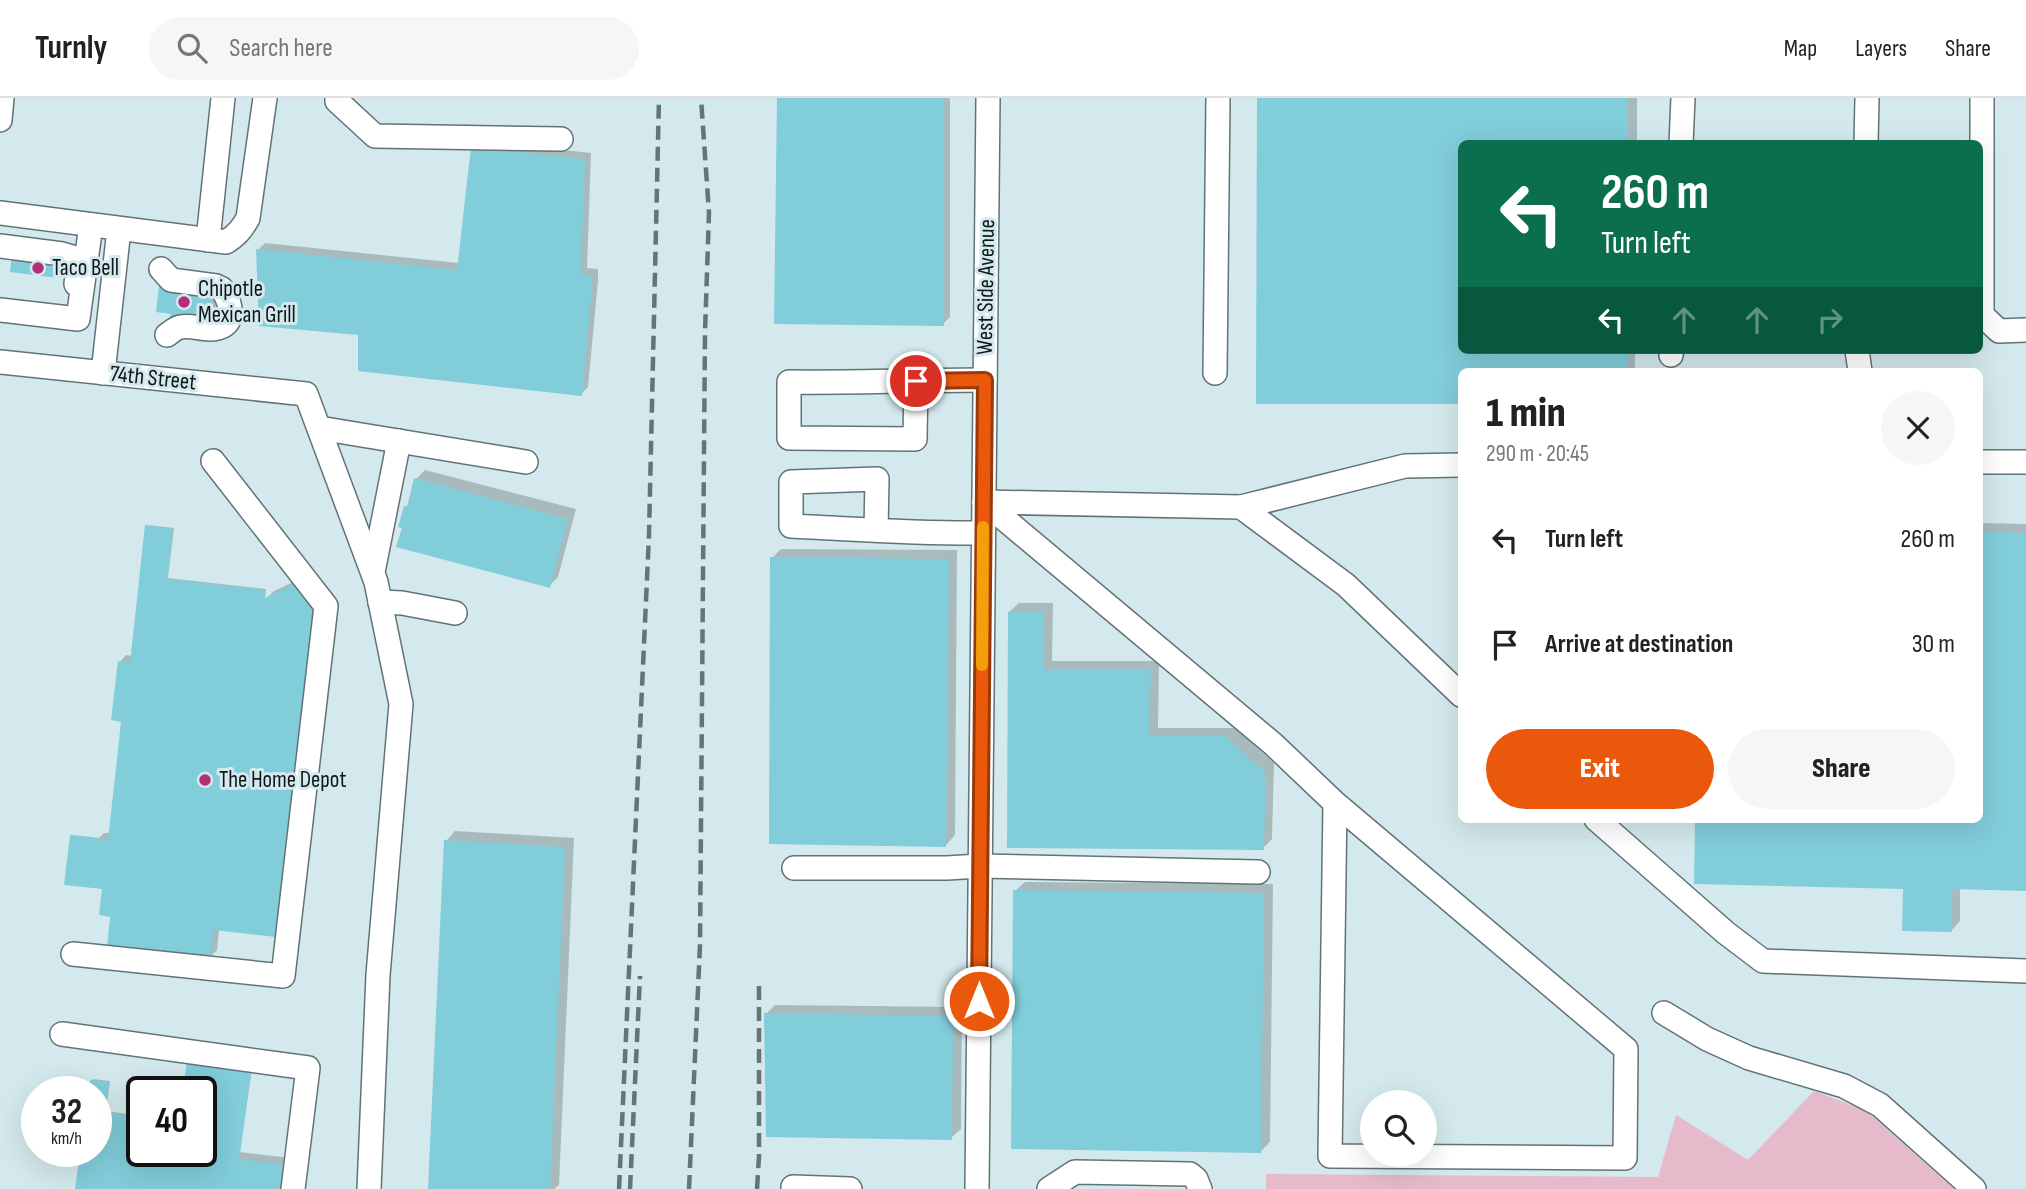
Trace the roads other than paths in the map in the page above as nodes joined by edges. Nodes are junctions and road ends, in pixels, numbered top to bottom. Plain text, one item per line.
1 (2, 98) edge
2 (223, 98) edge
3 (265, 98) edge
4 (337, 98) edge
5 (988, 98) edge
6 (1218, 98) edge
7 (1683, 98) edge
8 (1867, 98) edge
9 (1982, 98) edge
10 (0, 120) edge
11 (561, 139) dead end
12 (1681, 140) edge
13 (1866, 140) edge
14 (1982, 140) edge
15 (0, 213) edge
16 (91, 225) junction
17 (119, 229) junction
18 (208, 240) junction
19 (0, 246) edge
20 (161, 270) dead end
21 (0, 310) edge
22 (1983, 316) edge
23 (74, 319) junction
24 (2026, 330) edge
25 (167, 335) dead end
26 (0, 362) edge
27 (103, 373) junction
28 (1215, 373) dead end
29 (985, 380) junction
30 (916, 381) junction
31 (319, 428) junction
32 (399, 442) junction
33 (213, 461) dead end
34 (526, 462) dead end
35 (1983, 462) edge
36 (2026, 463) edge
37 (1458, 465) edge
38 (984, 502) junction
39 (1241, 507) junction
40 (876, 530) dead end
41 (983, 533) junction
42 (373, 574) junction
43 (380, 602) junction
44 (455, 613) dead end
45 (1458, 692) edge
46 (1335, 803) junction
47 (1601, 823) edge
48 (980, 866) junction
49 (794, 868) dead end
50 (1258, 872) dead end
51 (73, 954) dead end
52 (2026, 971) edge
53 (1664, 1013) dead end
54 (62, 1034) dead end
55 (793, 1187) dead end
56 (293, 1189) edge
57 (369, 1189) edge
58 (850, 1189) edge
59 (977, 1189) edge
60 (1049, 1189) edge
61 (1200, 1189) edge
62 (1974, 1189) edge

1 - 10 street
2 - 18 street
3 - 18 street
4 - 11 street
5 - 29 street, West Side Avenue
6 - 28 street
7 - 12 street
8 - 13 street
9 - 14 street
15 - 16 street
16 - 17 street
16 - 23 street
17 - 18 street
17 - 27 street
19 - 23 street
20 - 25 street
21 - 23 street
22 - 24 street
26 - 27 street, 74th Street
27 - 31 street, 74th Street
29 - 30 street
29 - 38 street, West Side Avenue
30 - 30 street
31 - 32 street
31 - 42 street
32 - 34 street
32 - 42 street
33 - 51 street
35 - 36 street
37 - 39 street
38 - 39 street
38 - 41 street, West Side Avenue
38 - 46 street
39 - 45 street
40 - 41 street
41 - 48 street, West Side Avenue
42 - 43 street
43 - 44 street
43 - 57 street
46 - 46 street
47 - 52 street
48 - 49 street
48 - 50 street
48 - 59 street, West Side Avenue
53 - 62 street
54 - 56 street
55 - 58 street
60 - 61 street

